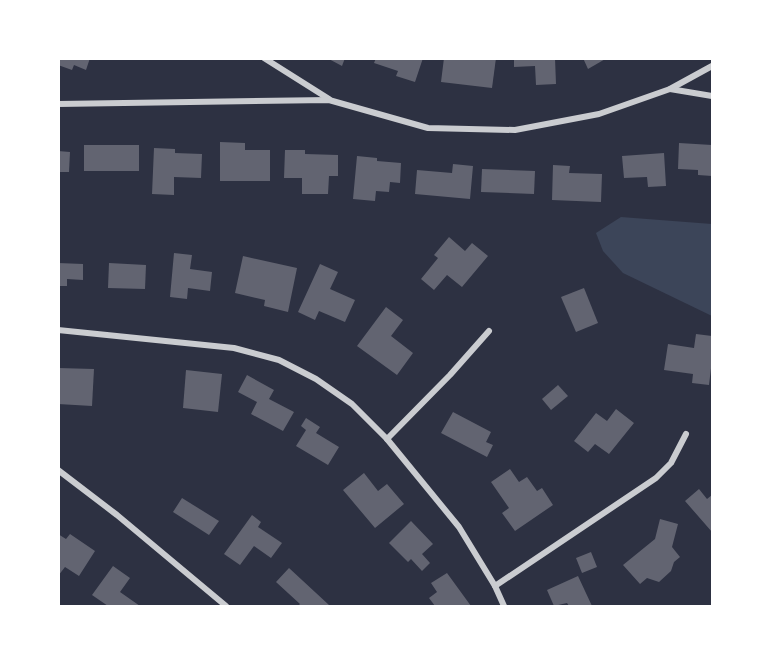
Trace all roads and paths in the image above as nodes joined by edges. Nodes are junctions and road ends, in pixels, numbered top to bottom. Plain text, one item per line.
1 (264, 58) edge
2 (712, 66) edge
3 (670, 89) junction
4 (712, 96) edge
5 (329, 100) junction
6 (58, 104) edge
7 (58, 330) edge
8 (489, 331) dead end
9 (686, 434) dead end
10 (387, 439) junction
11 (58, 470) edge
12 (495, 586) junction
13 (226, 606) edge
14 (504, 606) edge

1 - 5 street
2 - 3 street
3 - 4 street
3 - 5 street
5 - 6 street
7 - 10 street
8 - 10 street
9 - 12 street
10 - 12 street
11 - 13 street
12 - 14 street

